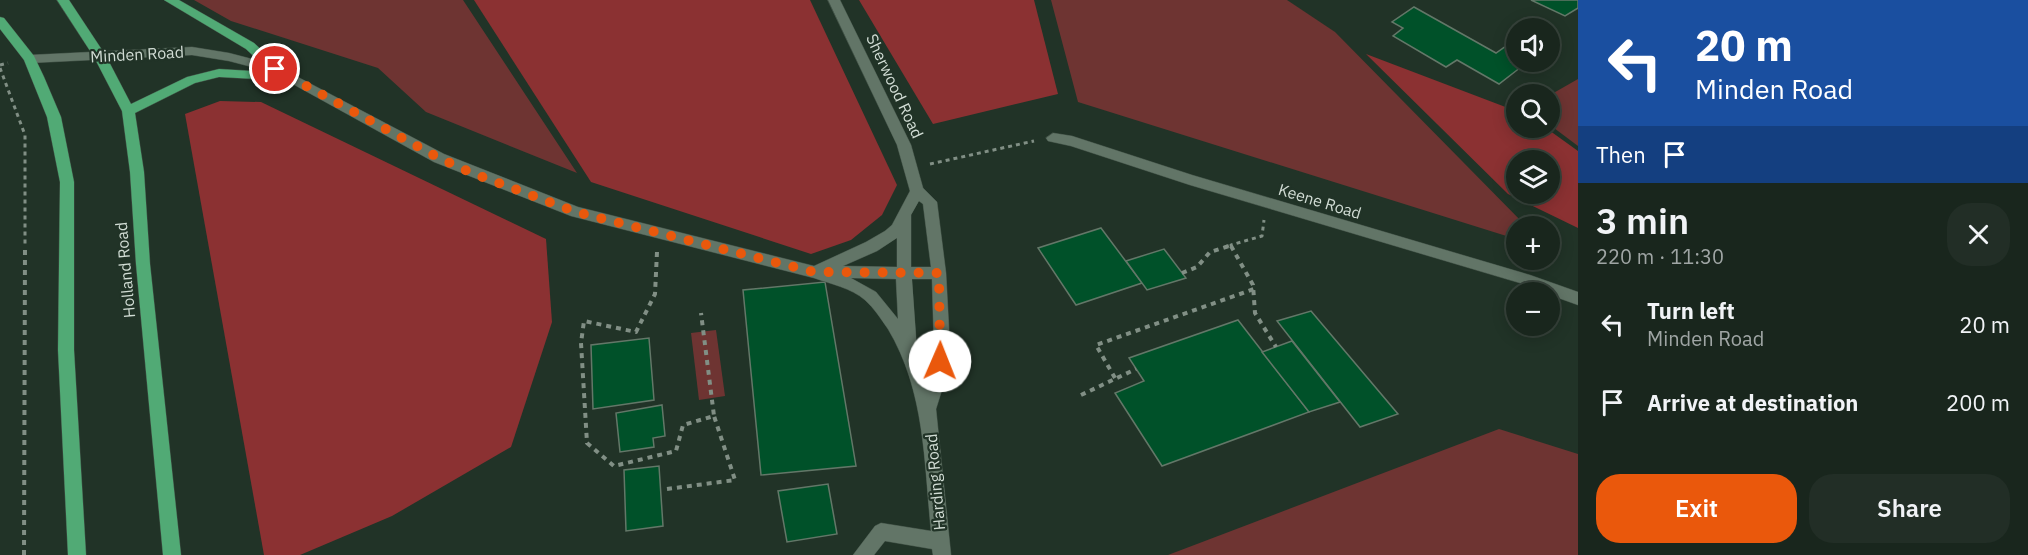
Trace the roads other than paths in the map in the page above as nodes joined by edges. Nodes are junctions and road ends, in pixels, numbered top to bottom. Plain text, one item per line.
1 (63, 0) edge
2 (171, 0) edge
3 (834, 0) edge
4 (0, 21) edge
5 (100, 56) junction
6 (30, 59) junction
7 (275, 69) junction
8 (290, 77) junction
9 (128, 111) junction
10 (1053, 138) dead end
11 (916, 191) junction
12 (903, 214) junction
13 (814, 272) junction
14 (903, 273) junction
15 (939, 273) junction
16 (1578, 298) edge
17 (909, 351) junction
18 (928, 409) junction
19 (941, 548) edge
20 (77, 555) edge
21 (172, 555) edge
22 (862, 555) edge

1 - 5 main road, Holland Road
2 - 7 main road
3 - 11 street, Sherwood Road
4 - 6 main road
5 - 6 street, Minden Road
5 - 7 street, Minden Road
5 - 9 main road, Holland Road
6 - 20 main road
7 - 8 street, Minden Road
8 - 9 main road
8 - 13 street, Minden Road
9 - 21 main road, Holland Road
10 - 16 street, Keene Road
11 - 12 street
11 - 15 street, Sherwood Road
12 - 13 street
12 - 14 street
13 - 14 street, Minden Road
13 - 17 street, Minden Road
14 - 15 street, Minden Road
14 - 17 street, Harding Road
15 - 18 street, Harding Road
17 - 18 street, Harding Road
18 - 19 street, Harding Road
19 - 22 street

